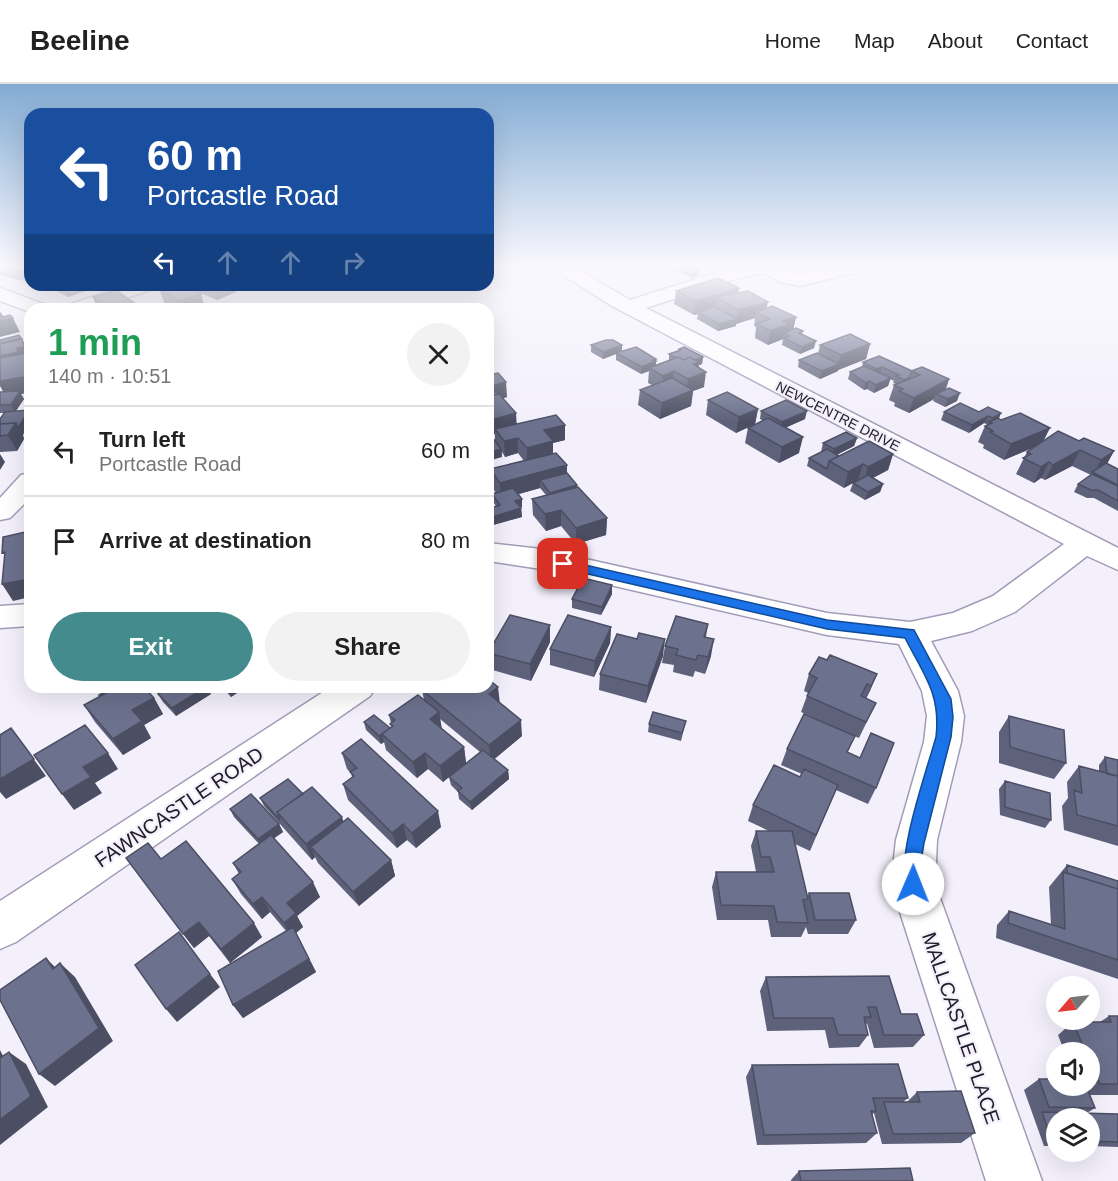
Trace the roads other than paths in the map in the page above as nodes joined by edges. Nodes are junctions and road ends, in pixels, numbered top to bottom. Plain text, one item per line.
1 (651, 319) edge
2 (24, 488) edge
3 (0, 512) edge
4 (1085, 543) junction
5 (494, 553) edge
6 (1118, 560) edge
7 (24, 615) edge
8 (0, 617) edge
9 (910, 634) junction
10 (348, 693) edge
11 (0, 927) edge
12 (1014, 1181) edge

1 - 4 street, NEWCENTRE DRIVE
2 - 3 street
4 - 6 street, NEWCENTRE DRIVE
4 - 9 street
5 - 9 street
7 - 8 street
9 - 12 street, MALLCASTLE PLACE
10 - 11 street, FAWNCASTLE ROAD

